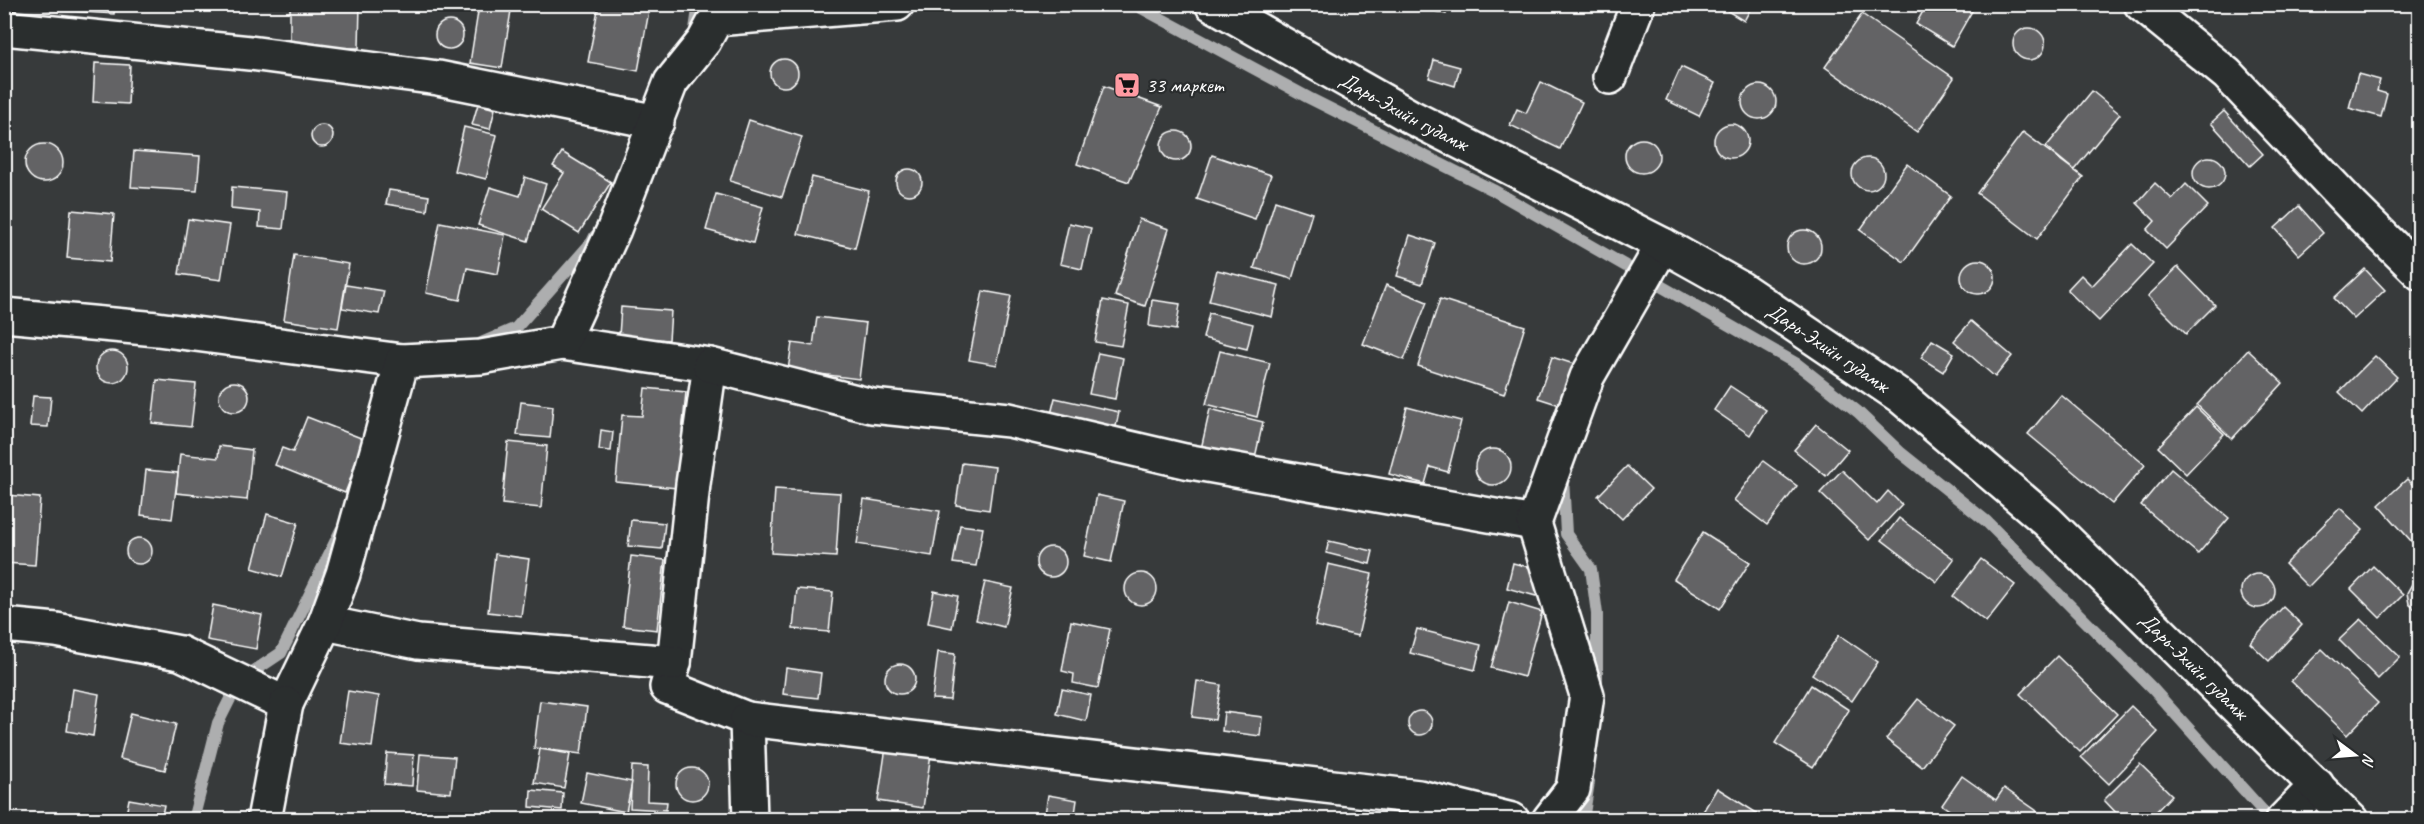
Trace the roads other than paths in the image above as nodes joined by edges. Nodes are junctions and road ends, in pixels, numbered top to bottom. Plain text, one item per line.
1 (897, 4) edge
2 (1212, 4) edge
3 (1638, 4) edge
4 (2140, 4) edge
5 (4, 28) edge
6 (1610, 76) dead end
7 (657, 122) junction
8 (1663, 245) junction
9 (2420, 273) edge
10 (4, 315) edge
11 (562, 343) junction
12 (402, 361) junction
13 (710, 365) junction
14 (1534, 523) junction
15 (325, 623) junction
16 (4, 625) edge
17 (674, 663) junction
18 (286, 705) junction
19 (747, 719) junction
20 (2317, 785) junction
21 (1578, 801) edge
22 (264, 819) edge
23 (750, 819) edge
24 (1512, 819) edge
25 (1549, 819) edge
26 (2284, 819) edge
27 (2351, 819) edge

1 - 7 street
2 - 8 street, Дарь-Эхийн гудамж
3 - 6 street
4 - 9 street
5 - 7 street
7 - 11 street
8 - 14 street
8 - 20 street, Дарь-Эхийн гудамж
10 - 12 street
11 - 12 street
11 - 13 street
12 - 15 street
13 - 14 street
13 - 17 street
14 - 21 street
15 - 17 street
15 - 18 street
16 - 18 street
17 - 19 street
18 - 22 street
19 - 23 street
19 - 24 street
20 - 26 street
20 - 27 street, Дарь-Эхийн гудамж
21 - 25 street

